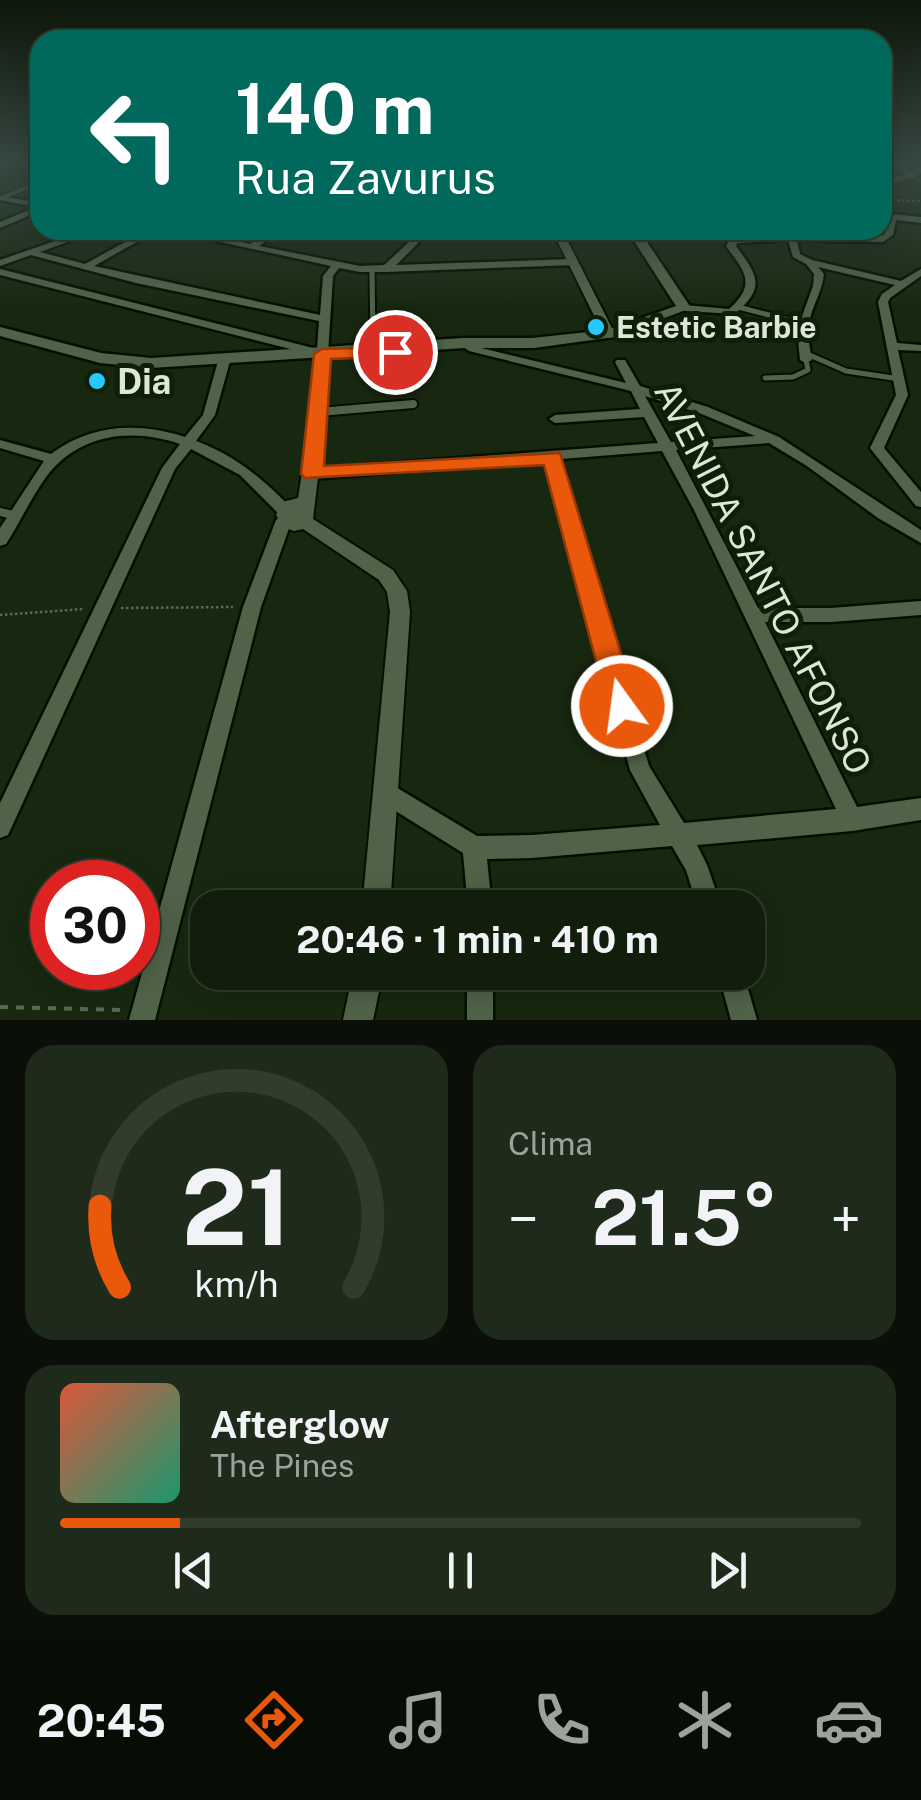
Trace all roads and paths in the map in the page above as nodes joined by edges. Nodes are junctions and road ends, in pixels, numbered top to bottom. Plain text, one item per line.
1 (27, 212) edge
2 (892, 217) edge
3 (921, 220) edge
4 (0, 225) edge
5 (66, 240) edge
6 (136, 240) edge
7 (221, 240) edge
8 (262, 240) edge
9 (417, 240) edge
10 (563, 240) edge
11 (640, 240) edge
12 (747, 240) edge
13 (792, 240) edge
14 (252, 246) junction
15 (30, 252) junction
16 (573, 262) junction
17 (809, 262) junction
18 (0, 263) edge
19 (336, 265) junction
20 (84, 268) junction
21 (386, 269) junction
22 (372, 270) junction
23 (0, 272) edge
24 (921, 272) edge
25 (902, 284) junction
26 (738, 306) junction
27 (684, 308) junction
28 (323, 319) junction
29 (800, 322) junction
30 (0, 331) edge
31 (609, 334) junction
32 (469, 346) junction
33 (892, 346) junction
34 (374, 348) junction
35 (921, 348) edge
36 (322, 354) junction
37 (806, 357) junction
38 (224, 360) junction
39 (621, 362) dead end
40 (765, 378) dead end
41 (900, 380) junction
42 (634, 392) junction
43 (902, 395) junction
44 (921, 400) edge
45 (413, 404) dead end
46 (319, 412) junction
47 (645, 413) junction
48 (556, 419) dead end
49 (773, 439) junction
50 (186, 440) junction
51 (0, 444) edge
52 (666, 449) junction
53 (553, 458) junction
54 (52, 460) junction
55 (312, 474) junction
56 (921, 502) edge
57 (0, 512) edge
58 (294, 514) junction
59 (17, 516) junction
60 (919, 538) edge
61 (0, 540) edge
62 (252, 607) junction
63 (101, 608) junction
64 (921, 608) edge
65 (0, 615) edge
66 (753, 616) junction
67 (386, 793) junction
68 (921, 809) edge
69 (852, 820) junction
70 (0, 827) edge
71 (680, 835) junction
72 (474, 847) junction
73 (378, 890) edge
74 (478, 890) edge
75 (703, 890) edge
76 (364, 990) edge
77 (480, 990) edge
78 (735, 990) edge
79 (0, 1007) edge
80 (144, 1015) edge
81 (358, 1020) edge
82 (480, 1020) edge
83 (744, 1020) edge

1 - 4 street
2 - 3 street
5 - 15 street
6 - 20 street
7 - 14 street
8 - 14 street
9 - 21 street
10 - 16 street
11 - 27 main road
12 - 26 street
13 - 17 street
14 - 19 street
15 - 18 street
15 - 20 street
16 - 21 street
16 - 31 street
17 - 25 street
17 - 29 street
19 - 22 street
19 - 28 street
20 - 28 street
21 - 22 street
22 - 34 lane
23 - 36 street
24 - 25 street
25 - 33 street
26 - 27 street
26 - 29 lane
27 - 31 main road
28 - 36 street
29 - 37 street
30 - 38 main road
31 - 32 main road
32 - 34 main road
32 - 36 main road
32 - 42 street
33 - 35 street
33 - 41 street
34 - 36 main road
36 - 38 main road
36 - 46 street
37 - 40 lane
37 - 41 lane
38 - 50 street
39 - 42 street, AVENIDA SANTO AFONSO
41 - 43 street
42 - 47 street, AVENIDA SANTO AFONSO
42 - 49 street
43 - 44 street
43 - 56 street
45 - 46 lane
46 - 55 street
47 - 48 street
47 - 52 street, AVENIDA SANTO AFONSO
49 - 52 street
49 - 60 street
50 - 54 street
50 - 58 street
50 - 63 street
51 - 54 street
52 - 53 street
52 - 66 street, AVENIDA SANTO AFONSO
53 - 55 street
53 - 71 street
54 - 59 street
55 - 58 street
57 - 59 lane
58 - 62 street
58 - 67 street
59 - 61 street
62 - 63 path
62 - 80 street
63 - 65 path
63 - 70 street
64 - 66 street
66 - 69 street, AVENIDA SANTO AFONSO
67 - 72 street
67 - 73 street
68 - 69 street
69 - 71 street
71 - 72 street
71 - 75 street
72 - 74 street
76 - 81 street
77 - 82 street
78 - 83 street
79 - 80 path

